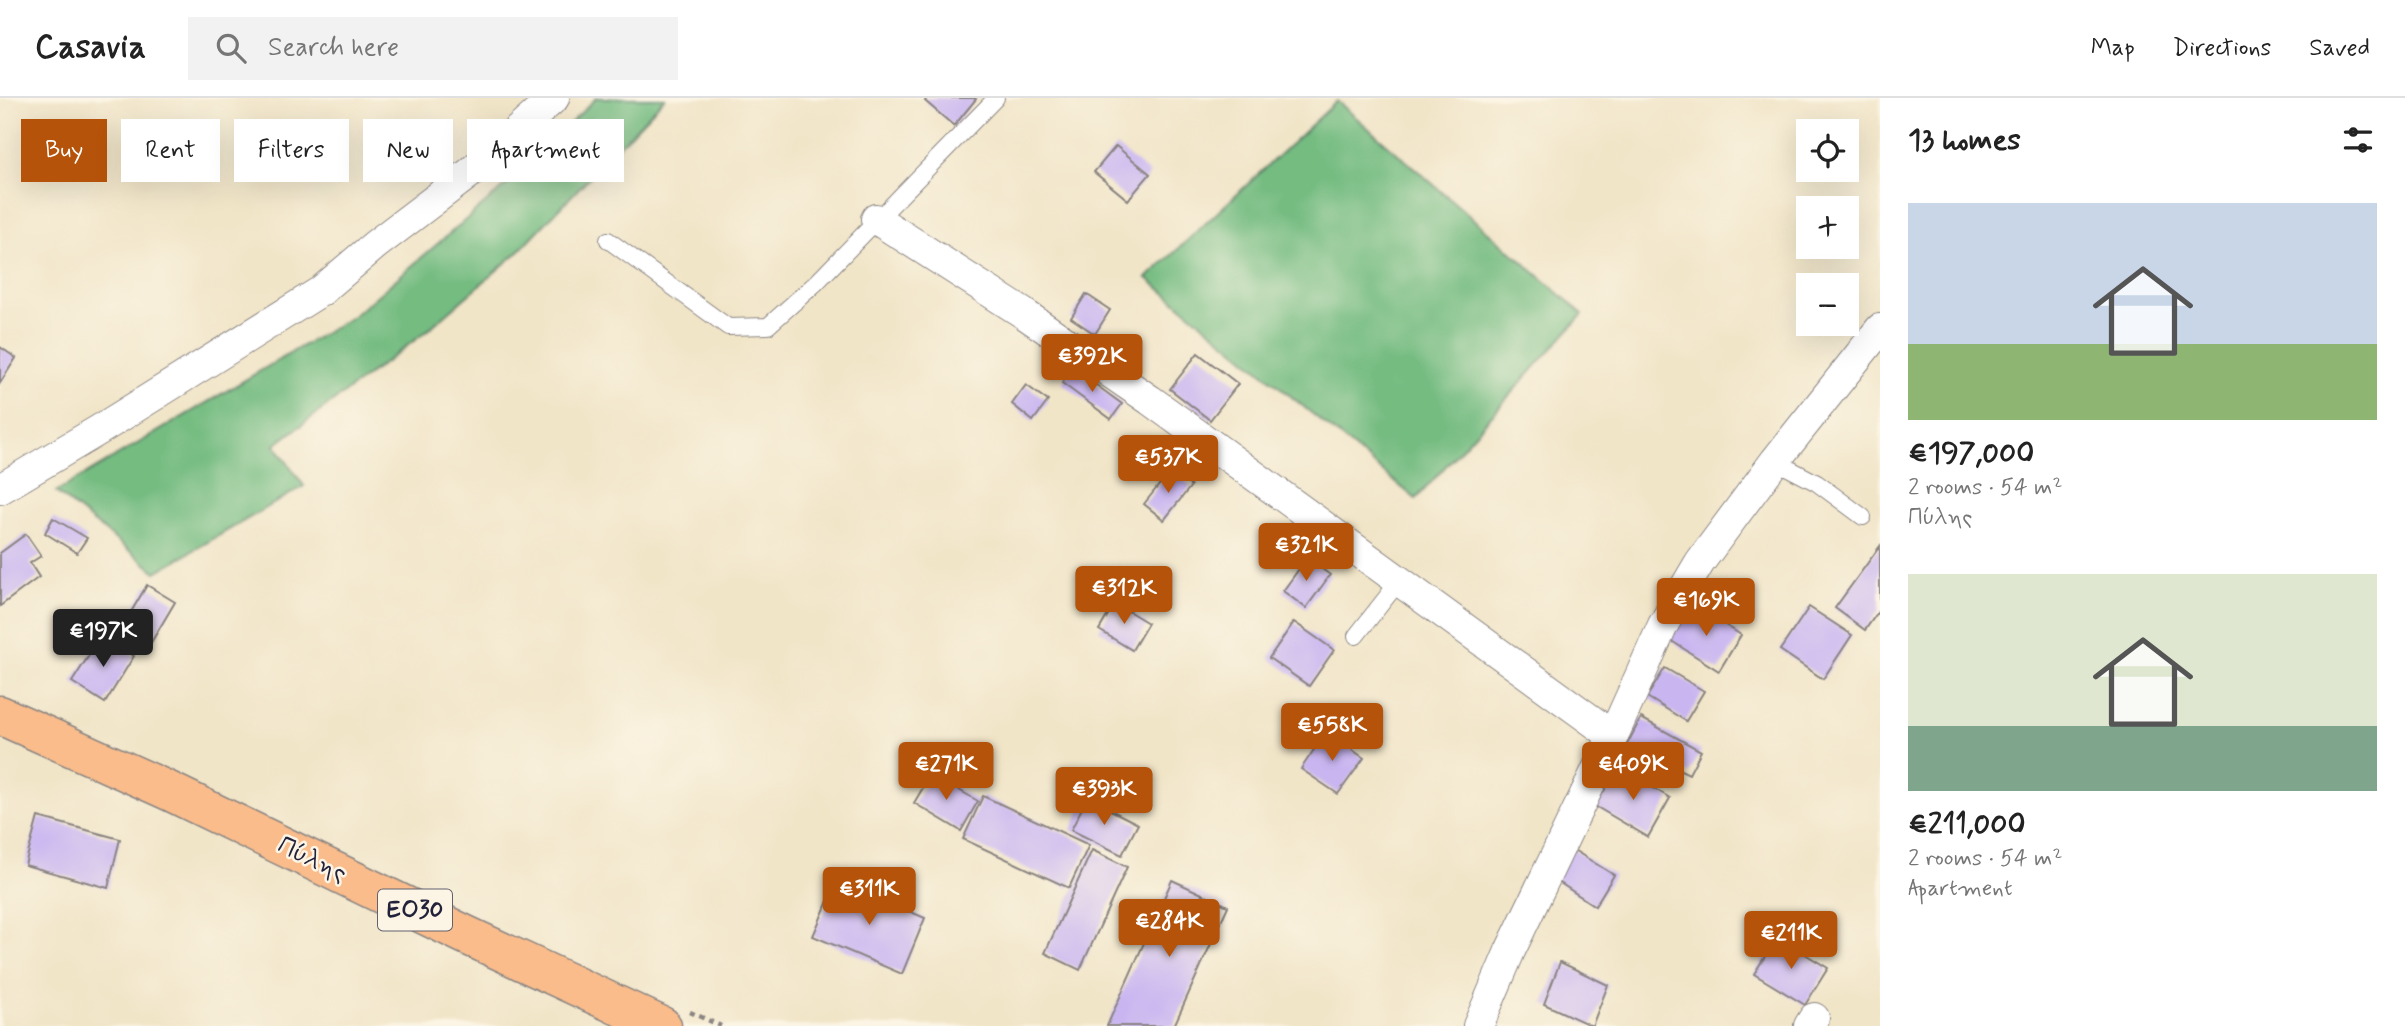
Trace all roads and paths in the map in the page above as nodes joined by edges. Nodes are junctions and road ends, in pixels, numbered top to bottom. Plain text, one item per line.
1 (554, 98) edge
2 (996, 98) edge
3 (876, 219) junction
4 (608, 240) dead end
5 (1880, 329) edge
6 (1775, 461) junction
7 (0, 489) edge
8 (1863, 517) dead end
9 (1400, 580) junction
10 (1356, 636) dead end
11 (0, 715) edge
12 (1613, 736) junction
13 (662, 1026) edge
14 (1478, 1026) edge

1 - 7 street
2 - 3 lane
3 - 4 lane
3 - 9 street
5 - 6 street
6 - 8 lane
6 - 12 street
9 - 10 lane
9 - 12 street
11 - 13 main road, Πύλης / ΕΟ30
12 - 14 street

